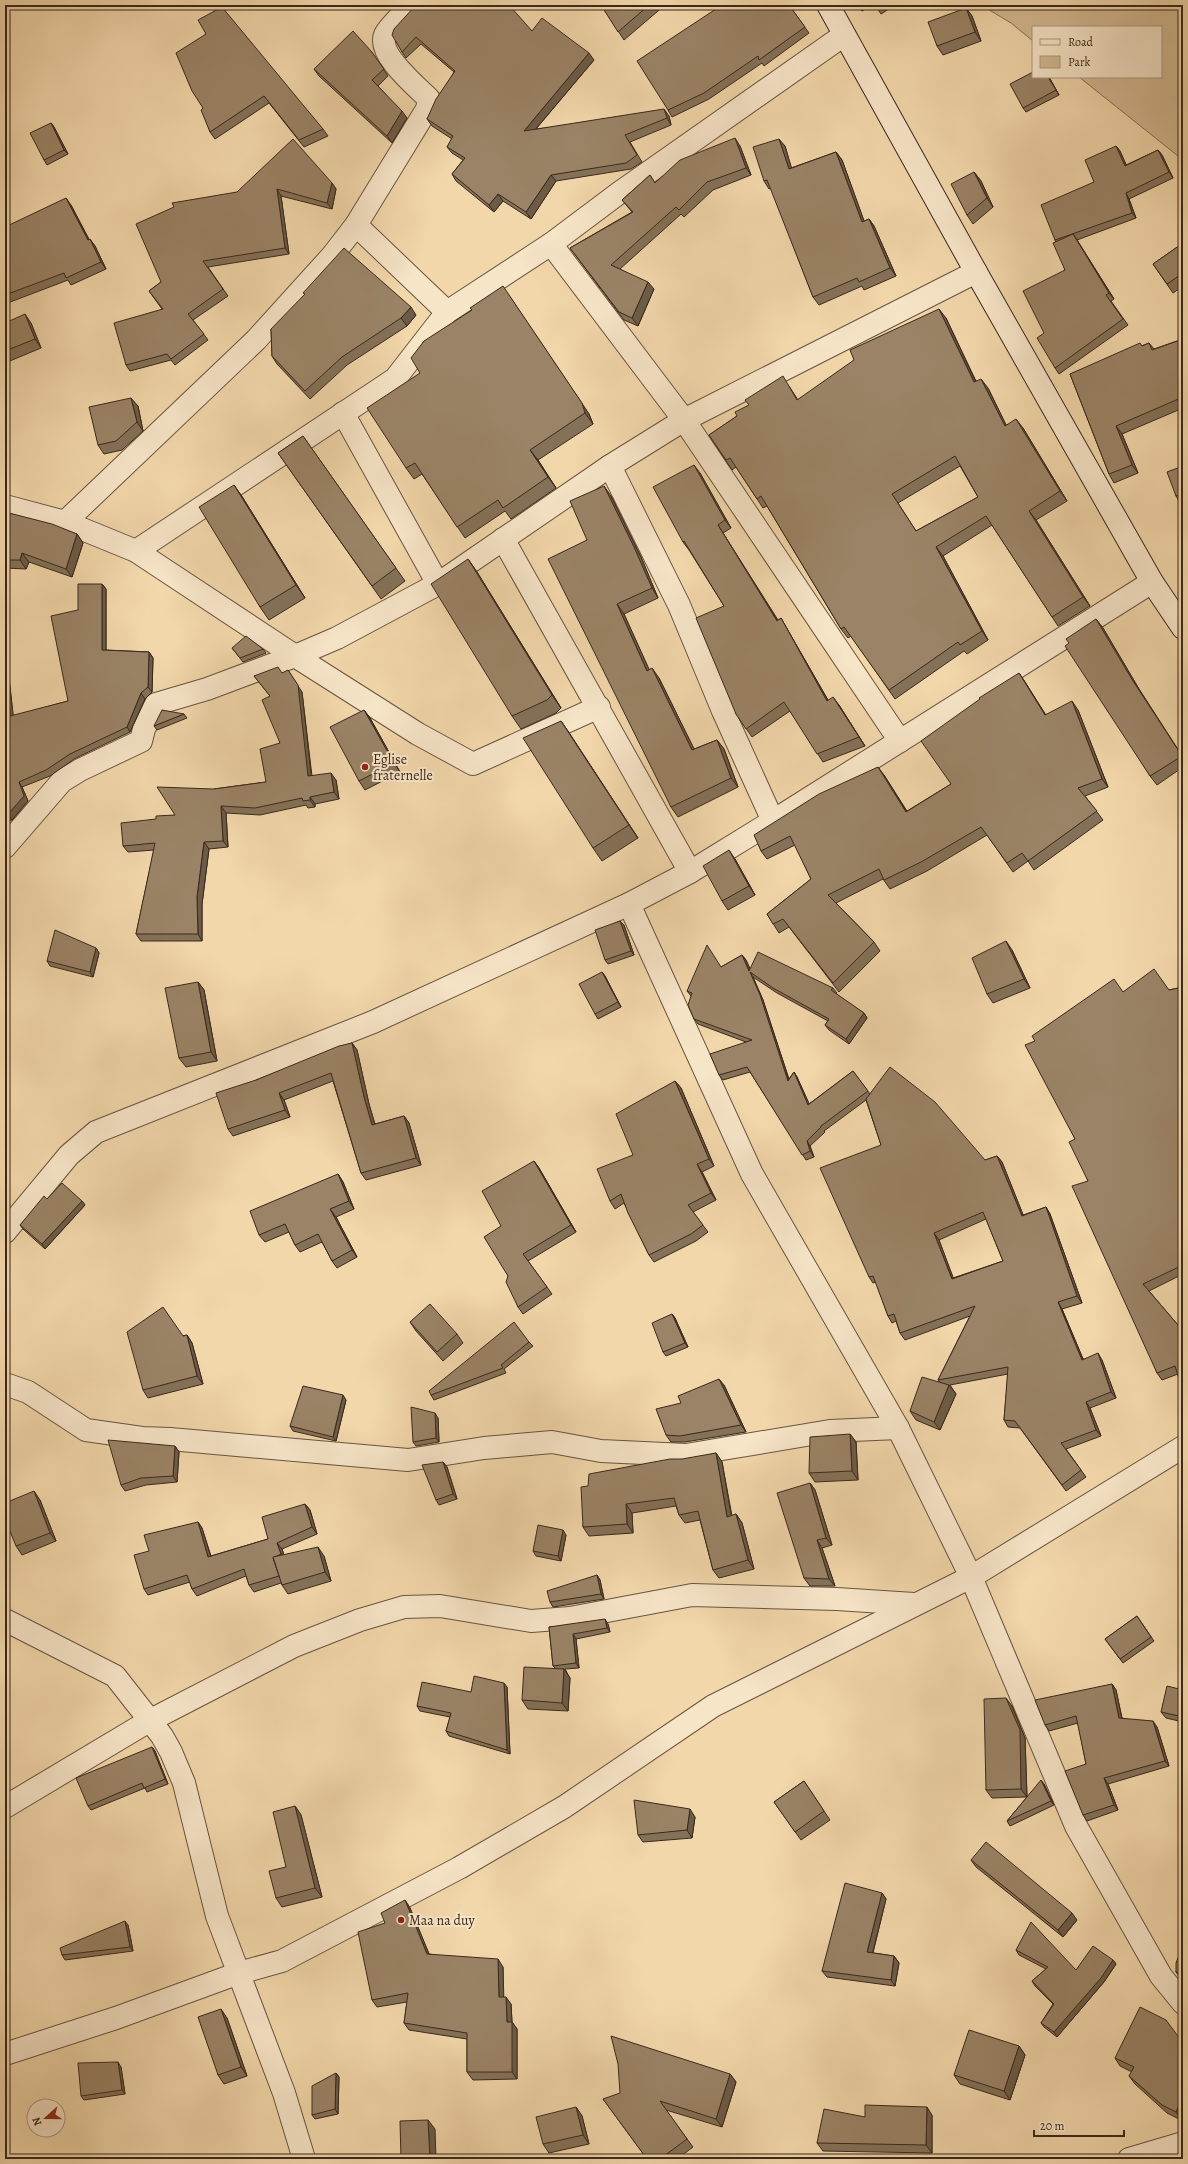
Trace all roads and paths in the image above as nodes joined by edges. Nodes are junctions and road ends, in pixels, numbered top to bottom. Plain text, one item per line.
1 (411, 5) edge
2 (828, 5) edge
3 (844, 35) junction
4 (356, 225) junction
5 (551, 244) junction
6 (976, 272) junction
7 (447, 312) junction
8 (343, 413) junction
9 (684, 420) junction
10 (610, 466) junction
11 (5, 506) edge
12 (65, 522) junction
13 (503, 539) junction
14 (136, 551) junction
15 (1152, 582) junction
16 (438, 584) junction
17 (1183, 628) edge
18 (295, 656) junction
19 (599, 707) junction
20 (900, 741) junction
21 (773, 821) junction
22 (5, 847) edge
23 (690, 872) junction
24 (629, 904) junction
25 (6, 1224) edge
26 (5, 1384) edge
27 (898, 1428) junction
28 (1183, 1447) edge
29 (971, 1577) junction
30 (915, 1604) junction
31 (5, 1620) edge
32 (149, 1721) junction
33 (5, 1807) edge
34 (239, 1973) junction
35 (1183, 2003) edge
36 (5, 2054) edge
37 (1183, 2143) edge
38 (304, 2159) edge
39 (1129, 2159) edge

1 - 4 street
2 - 3 street
3 - 5 street
3 - 6 street
4 - 7 street
4 - 12 street
5 - 7 street
5 - 9 street
6 - 9 street
6 - 15 street
7 - 8 street
8 - 14 street
8 - 16 street
9 - 10 street
9 - 20 street
10 - 13 street
10 - 21 street
11 - 12 street
12 - 14 street
13 - 16 street
13 - 19 street
14 - 18 street
15 - 17 street
15 - 20 street
16 - 18 street
18 - 19 street
18 - 22 street
19 - 23 street
20 - 21 street
21 - 23 street
23 - 24 street
24 - 25 street
24 - 27 street
26 - 27 street
27 - 29 street
28 - 29 street
29 - 30 street
29 - 35 street
30 - 32 street
30 - 34 street
31 - 32 street
32 - 33 street
32 - 34 street
34 - 36 street
34 - 38 street
37 - 39 street

